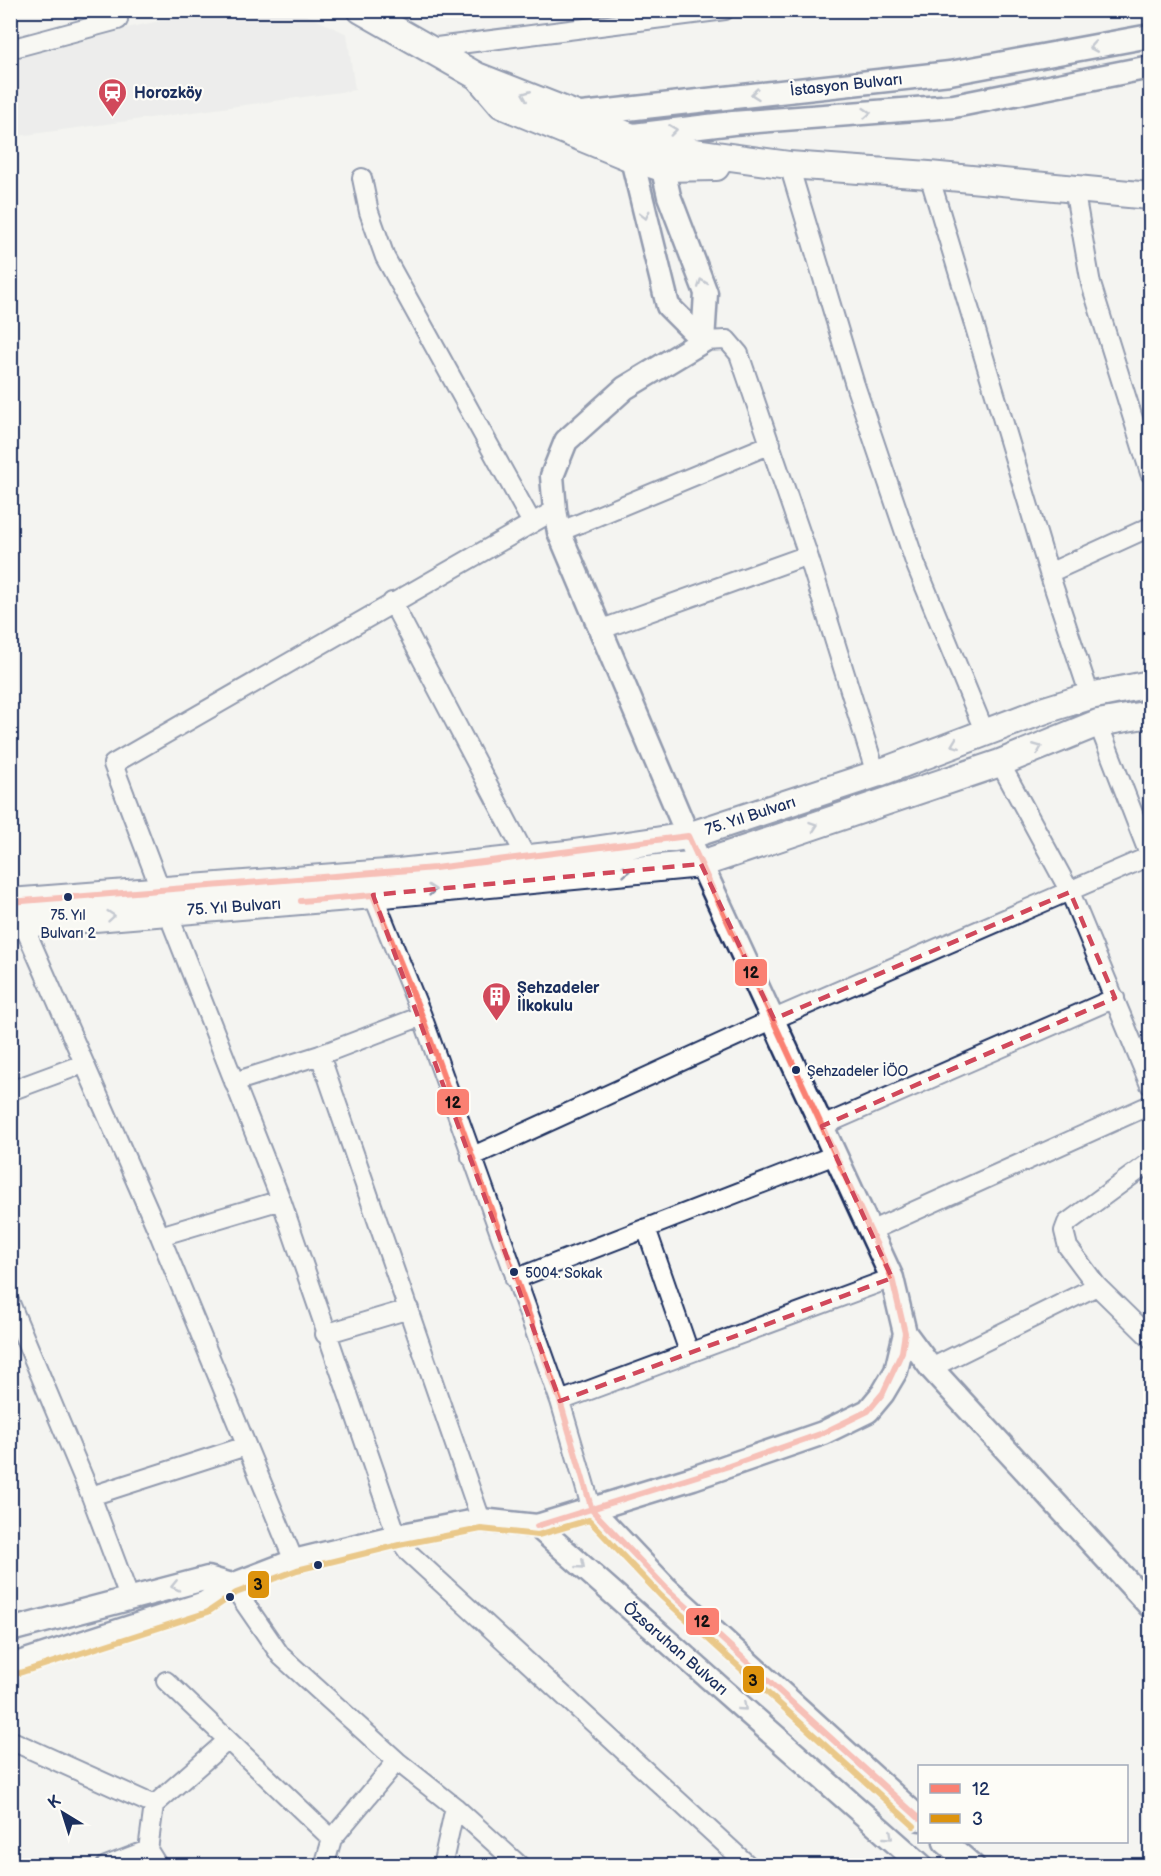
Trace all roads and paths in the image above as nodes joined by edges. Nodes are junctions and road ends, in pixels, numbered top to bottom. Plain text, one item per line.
1 (117, 10) edge
2 (361, 10) edge
3 (725, 10) edge
4 (675, 14) edge
5 (602, 18) edge
6 (1150, 36) edge
7 (429, 48) junction
8 (10, 50) edge
9 (1150, 67) edge
10 (477, 76) junction
11 (574, 115) junction
12 (540, 120) junction
13 (629, 147) junction
14 (660, 158) junction
15 (783, 164) junction
16 (929, 175) junction
17 (362, 178) dead end
18 (1074, 188) junction
19 (669, 196) junction
20 (1150, 196) edge
21 (703, 341) junction
22 (771, 444) junction
23 (1150, 473) edge
24 (555, 510) junction
25 (532, 523) junction
26 (1150, 527) edge
27 (559, 532) junction
28 (808, 555) junction
29 (1049, 573) junction
30 (392, 602) junction
31 (602, 629) junction
32 (1150, 684) edge
33 (1090, 696) junction
34 (1150, 714) edge
35 (1098, 723) junction
36 (985, 733) junction
37 (1000, 763) junction
38 (876, 774) junction
39 (688, 836) junction
40 (1150, 856) edge
41 (527, 859) junction
42 (701, 864) junction
43 (1070, 892) junction
44 (373, 895) junction
45 (164, 901) junction
46 (15, 917) edge
47 (1115, 998) junction
48 (422, 1016) junction
49 (774, 1019) junction
50 (320, 1055) junction
51 (83, 1064) junction
52 (234, 1082) junction
53 (1150, 1085) edge
54 (10, 1091) edge
55 (1150, 1105) edge
56 (822, 1126) junction
57 (835, 1155) junction
58 (471, 1157) junction
59 (1150, 1162) edge
60 (281, 1200) junction
61 (646, 1228) junction
62 (870, 1231) junction
63 (160, 1236) junction
64 (892, 1278) junction
65 (514, 1279) junction
66 (1097, 1286) junction
67 (10, 1303) edge
68 (409, 1309) junction
69 (906, 1333) junction
70 (326, 1334) junction
71 (1150, 1338) edge
72 (689, 1352) junction
73 (931, 1368) junction
74 (560, 1401) junction
75 (246, 1446) junction
76 (91, 1496) junction
77 (592, 1510) junction
78 (481, 1520) junction
79 (537, 1526) junction
80 (397, 1536) junction
81 (294, 1561) junction
82 (232, 1585) junction
83 (129, 1597) junction
84 (1150, 1606) edge
85 (11, 1629) edge
86 (10, 1666) edge
87 (166, 1681) dead end
88 (10, 1740) edge
89 (228, 1740) junction
90 (397, 1761) junction
91 (154, 1805) junction
92 (455, 1807) junction
93 (918, 1817) edge
94 (332, 1839) junction
95 (946, 1843) edge
96 (147, 1850) junction
97 (106, 1866) edge
98 (158, 1866) edge
99 (324, 1866) edge
100 (442, 1866) edge
101 (520, 1866) edge
102 (749, 1866) edge
103 (922, 1866) edge
104 (973, 1866) edge

1 - 8 street
2 - 7 main road
3 - 4 street
4 - 5 street
5 - 7 street
6 -> 11 street, İstasyon Bulvarı
7 - 10 main road
13 -> 9 street, İstasyon Bulvarı
11 -> 10 main road
10 - 12 main road
11 - 12 street, İstasyon Bulvarı
11 - 13 main road
12 - 13 main road
13 - 14 main road
13 -> 21 street
14 - 15 main road
14 - 19 street
15 - 16 main road
15 - 19 street
15 - 36 street
16 - 18 main road
16 - 29 street
17 - 25 street
18 - 20 main road
18 - 23 street
21 -> 19 street
21 - 22 street
21 - 24 street
22 - 27 street
22 - 28 street
24 - 25 street
24 - 27 street
25 - 30 street
26 - 29 street
27 - 31 street
28 - 31 street
28 - 38 street
29 - 33 street
30 - 41 street
30 - 45 street
31 - 39 street
32 - 33 main road, 75. Yıl Bulvarı
33 - 36 main road, 75. Yıl Bulvarı
34 - 35 main road, 75. Yıl Bulvarı
37 -> 35 main road, 75. Yıl Bulvarı
35 - 40 street
36 -> 38 main road, 75. Yıl Bulvarı
42 -> 37 main road, 75. Yıl Bulvarı
37 - 43 street
38 - 39 main road, 75. Yıl Bulvarı
39 - 41 main road, 75. Yıl Bulvarı
39 - 42 street
40 - 43 street
41 - 45 main road, 75. Yıl Bulvarı
44 -> 42 main road, 75. Yıl Bulvarı
42 - 49 street
43 - 47 street
43 - 49 street
44 - 45 main road, 75. Yıl Bulvarı
44 - 48 street
45 - 46 main road, 75. Yıl Bulvarı
45 - 52 street
46 - 51 street
47 - 53 street
47 - 56 street
48 - 50 street
48 - 58 street
49 - 56 street
49 - 58 street
50 - 52 street
50 - 68 street
51 - 54 street
51 - 63 street
52 - 60 street
55 - 62 street
56 - 57 street
57 - 61 street
57 - 62 street
58 - 65 street
59 - 66 street
60 - 63 street
60 - 70 street
61 - 65 street
61 - 72 street
62 - 64 street
63 - 75 street
64 - 69 street
64 - 72 street
65 - 74 street
66 - 71 street
66 - 73 street
67 - 76 street
68 - 70 street
68 - 78 street
69 - 73 street
69 - 77 street
70 - 80 street
72 - 74 street
73 - 84 street
74 - 77 street
75 - 76 street
75 - 81 street
76 - 83 street
77 - 79 street
77 - 93 street
78 - 79 street
78 - 80 street
79 -> 103 street, Özsaruhan Bulvarı
80 - 81 street
80 - 102 street
81 - 82 street
82 -> 83 street
82 - 86 street
82 - 90 street
83 - 85 street
87 - 89 street
88 - 91 street
89 - 91 street
89 - 94 street
90 - 92 street
90 - 94 street
91 - 96 street
92 - 100 street
92 - 101 street
94 - 99 street
95 - 104 street
96 - 97 street
96 - 98 street

